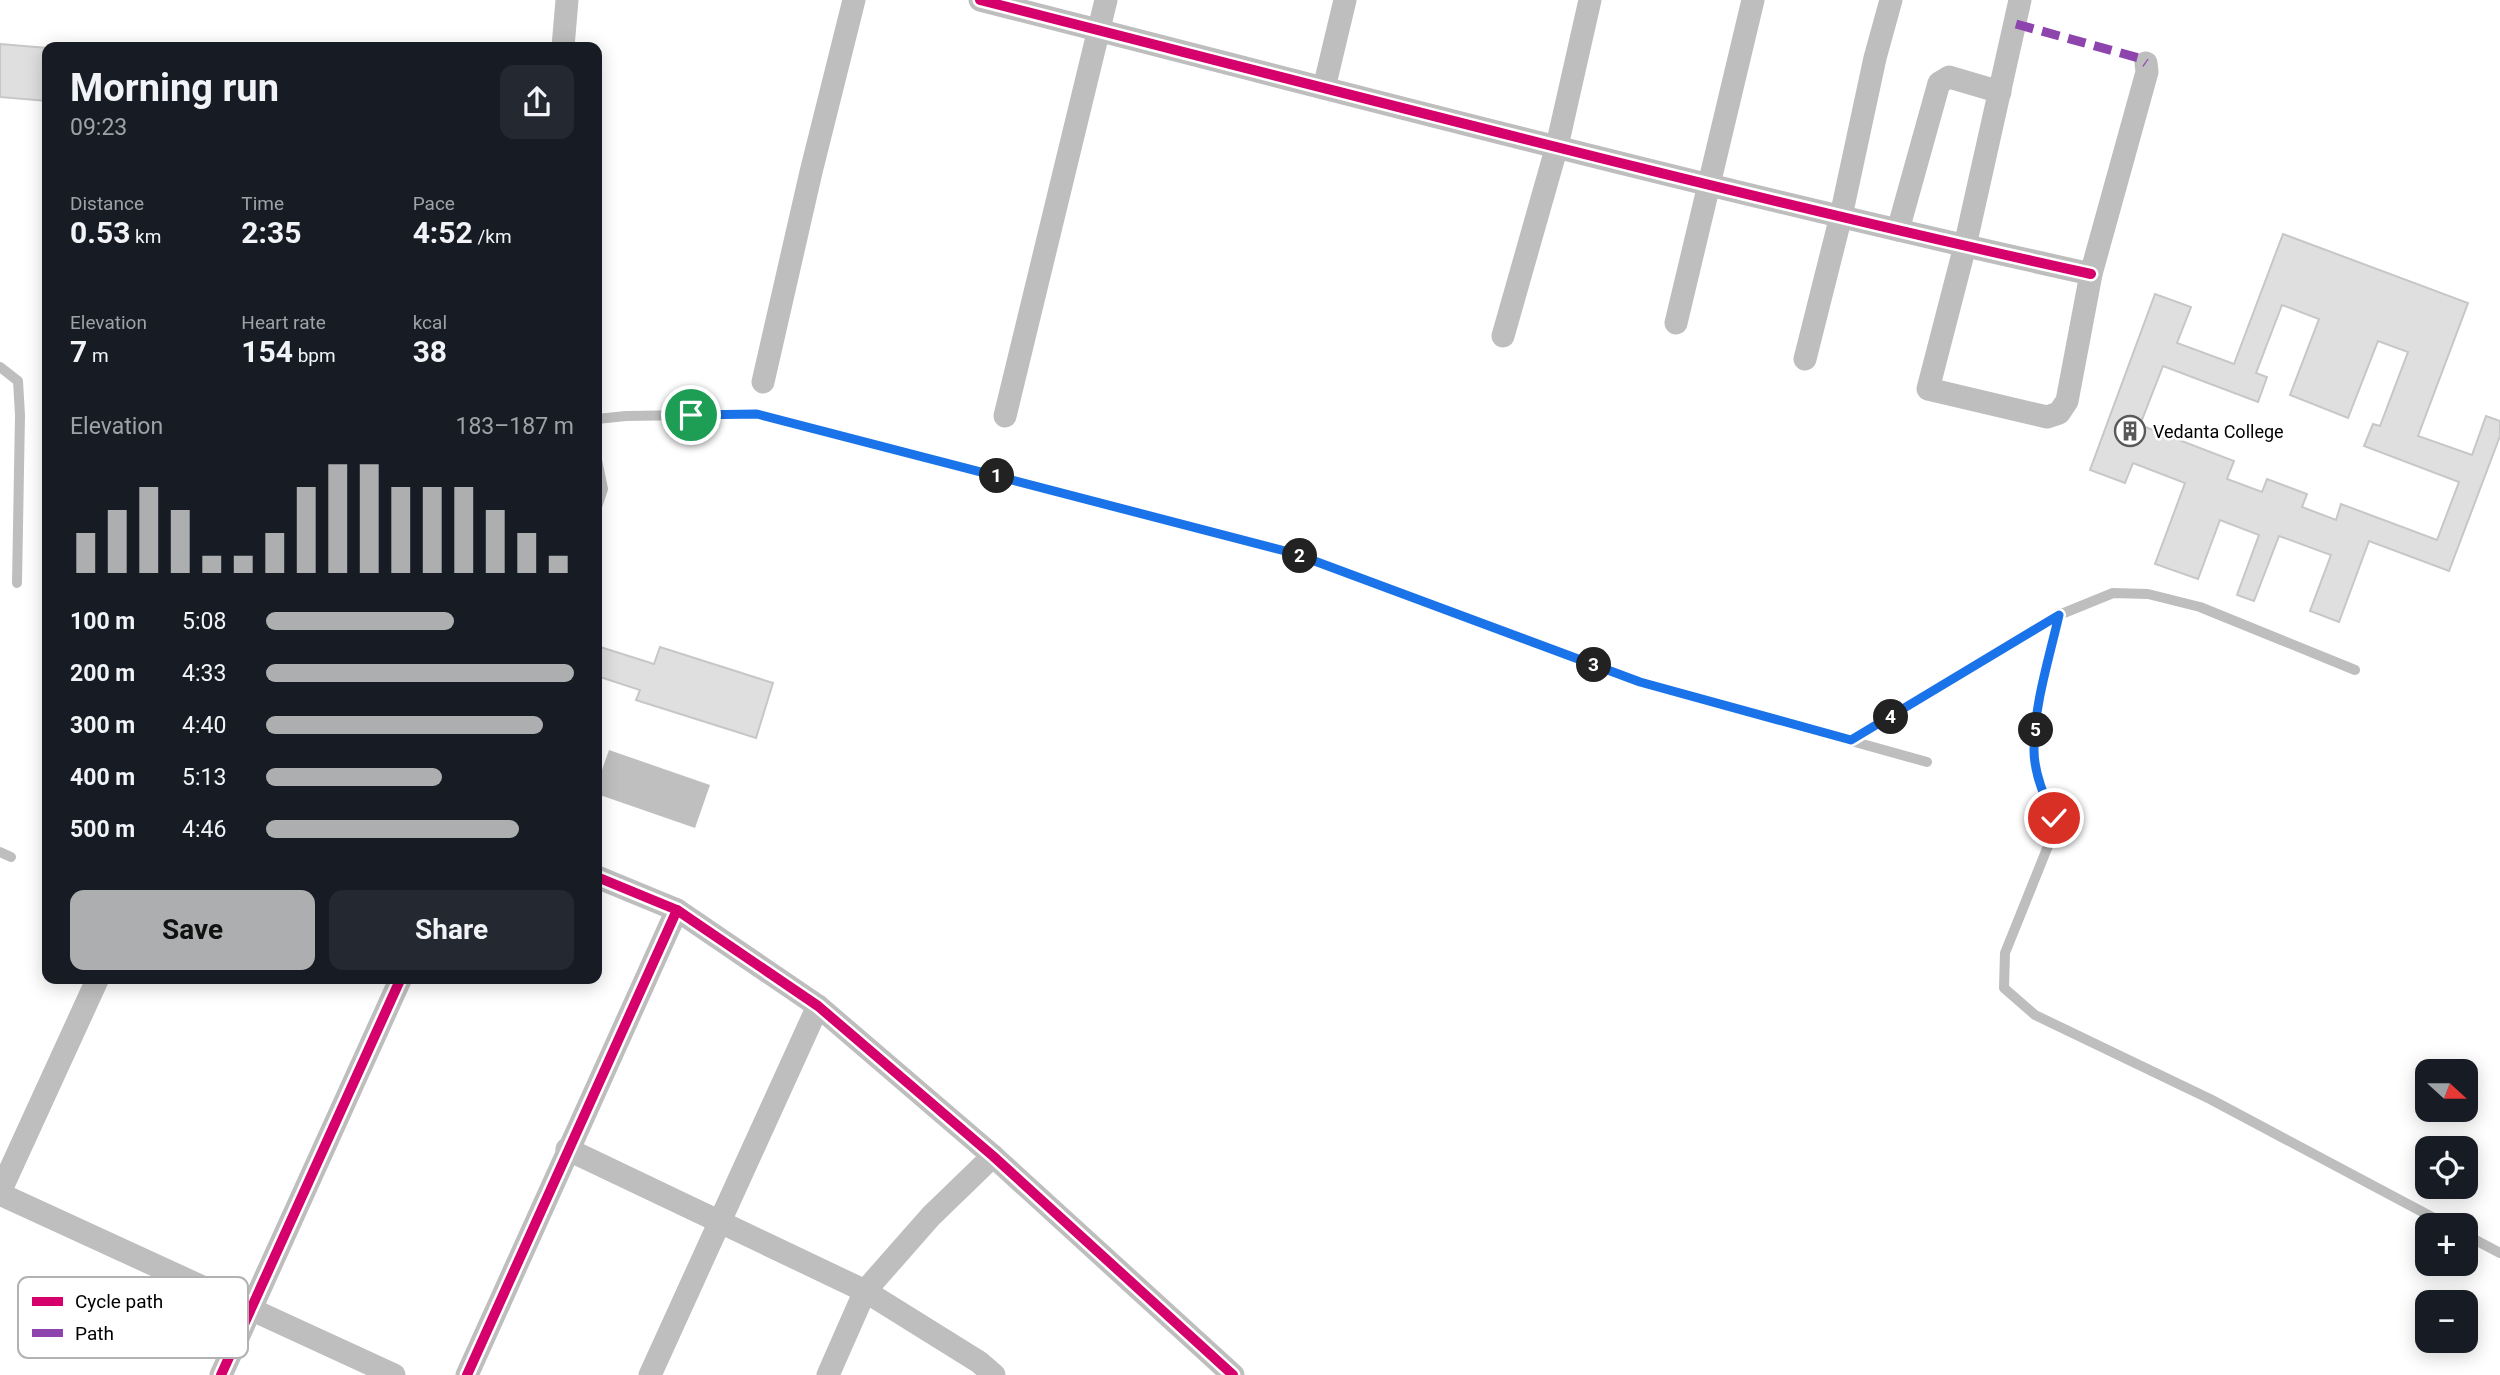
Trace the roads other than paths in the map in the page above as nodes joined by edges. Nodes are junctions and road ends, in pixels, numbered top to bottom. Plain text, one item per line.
1 (567, 0) edge
2 (854, 0) edge
3 (979, 0) edge
4 (1106, 0) edge
5 (1345, 0) edge
6 (1591, 0) edge
7 (1753, 0) edge
8 (1891, 0) edge
9 (2021, 0) edge
10 (1099, 30) junction
11 (564, 42) edge
12 (2146, 63) dead end
13 (1324, 88) junction
14 (2000, 92) junction
15 (1557, 146) junction
16 (1710, 183) junction
17 (1841, 216) junction
18 (1898, 230) junction
19 (1965, 246) junction
20 (2091, 274) junction
21 (1676, 323) dead end
22 (1503, 336) dead end
23 (1805, 359) dead end
24 (0, 367) edge
25 (763, 382) dead end
26 (1006, 416) dead end
27 (602, 418) edge
28 (17, 583) dead end
29 (2059, 615) junction
30 (2356, 670) dead end
31 (1851, 740) junction
32 (1927, 762) dead end
33 (0, 852) edge
34 (11, 857) dead end
35 (602, 879) edge
36 (677, 910) junction
37 (95, 984) edge
38 (398, 984) edge
39 (818, 1006) junction
40 (568, 1149) junction
41 (993, 1156) junction
42 (0, 1193) edge
43 (2423, 1213) edge
44 (720, 1222) junction
45 (2478, 1241) edge
46 (2500, 1253) edge
47 (178, 1277) edge
48 (865, 1291) junction
49 (250, 1311) junction
50 (248, 1315) edge
51 (229, 1358) edge
52 (982, 1371) edge
53 (221, 1375) edge
54 (394, 1375) edge
55 (467, 1375) edge
56 (650, 1375) edge
57 (828, 1375) edge
58 (1233, 1375) edge

1 - 11 street
2 - 25 street
3 - 10 street
4 - 10 street
5 - 13 street
6 - 15 street
7 - 16 street
8 - 17 street
9 - 14 street
10 - 13 street
10 - 26 street
12 - 20 street
13 - 15 street
14 - 18 street
14 - 19 street
15 - 16 street
15 - 22 street
16 - 17 street
16 - 21 street
17 - 18 street
17 - 23 street
18 - 19 street
19 - 20 street
19 - 20 street
24 - 28 lane
27 - 31 lane
29 - 30 lane
29 - 31 lane
29 - 43 lane
31 - 32 lane
33 - 34 lane
35 - 36 street
36 - 39 street
36 - 40 street
37 - 42 street
38 - 49 street
39 - 41 street
39 - 44 street
40 - 44 street
40 - 55 street
41 - 48 street
41 - 58 street
42 - 47 street
44 - 48 street
44 - 56 street
45 - 46 lane
48 - 52 street
48 - 57 street
49 - 50 street
49 - 54 street
51 - 53 street

